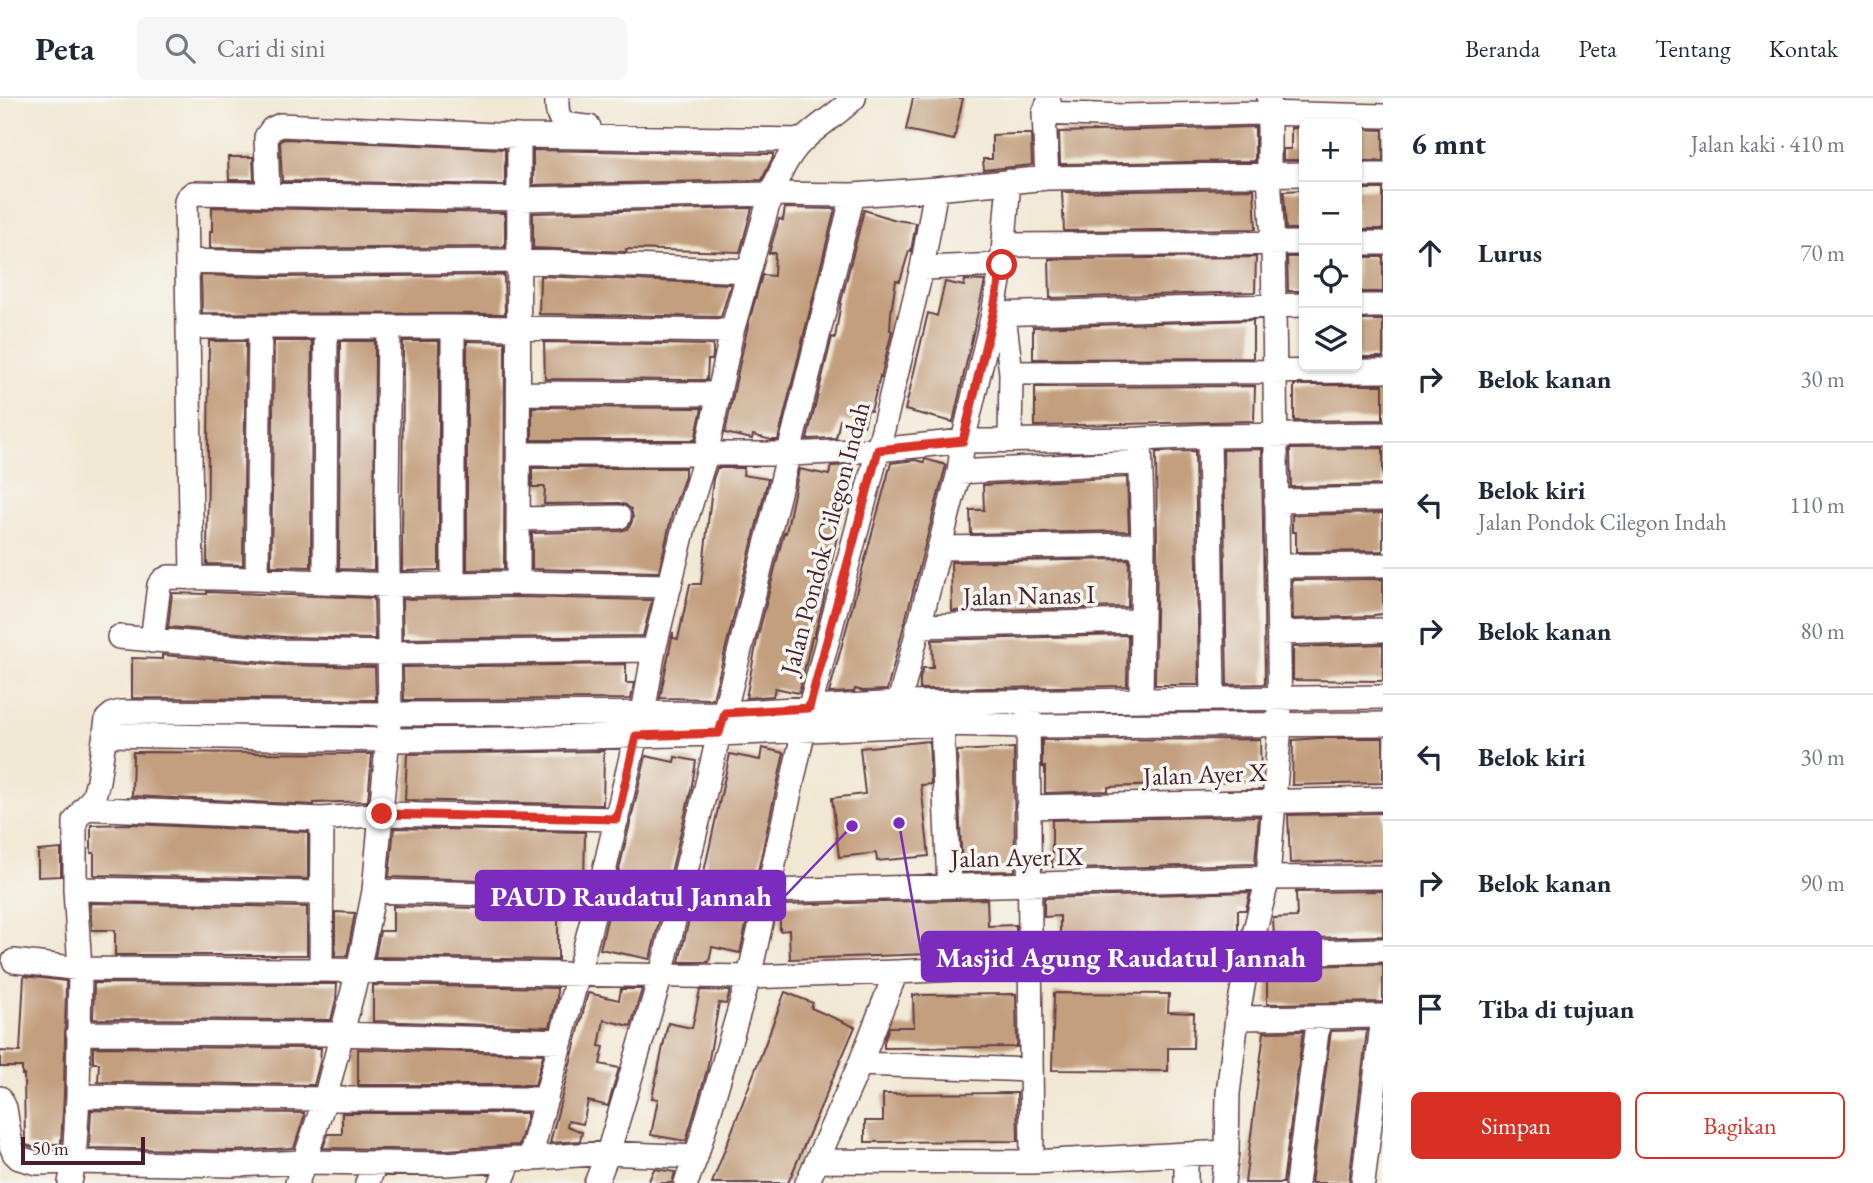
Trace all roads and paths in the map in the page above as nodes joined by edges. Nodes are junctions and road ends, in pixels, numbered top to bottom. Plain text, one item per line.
1 (557, 98) edge
2 (854, 98) edge
3 (1047, 105) edge
4 (1269, 106) edge
5 (1124, 107) edge
6 (1383, 116) edge
7 (519, 136) junction
8 (636, 137) junction
9 (803, 140) junction
10 (1269, 174) junction
11 (1299, 174) edge
12 (1362, 175) edge
13 (1383, 175) edge
14 (1047, 178) junction
15 (1009, 181) junction
16 (936, 189) junction
17 (268, 194) junction
18 (771, 194) junction
19 (853, 195) junction
20 (520, 199) junction
21 (1273, 243) junction
22 (1299, 243) edge
23 (1362, 243) edge
24 (1383, 243) edge
25 (1003, 255) junction
26 (187, 261) junction
27 (518, 261) junction
28 (922, 268) junction
29 (749, 271) junction
30 (1273, 305) junction
31 (1299, 305) edge
32 (1362, 306) edge
33 (1383, 306) edge
34 (999, 314) junction
35 (189, 327) junction
36 (260, 327) junction
37 (326, 327) junction
38 (389, 327) junction
39 (453, 327) junction
40 (519, 328) junction
41 (732, 331) junction
42 (1383, 371) edge
43 (1274, 372) junction
44 (1011, 373) junction
45 (519, 393) junction
46 (719, 394) junction
47 (1383, 434) edge
48 (1274, 435) junction
49 (1209, 436) junction
50 (1010, 440) junction
51 (963, 441) junction
52 (878, 450) junction
53 (1139, 451) junction
54 (519, 454) junction
55 (789, 454) junction
56 (706, 455) junction
57 (959, 472) junction
58 (1383, 499) edge
59 (1276, 501) junction
60 (619, 517) dead end
61 (518, 519) junction
62 (1143, 545) junction
63 (939, 548) junction
64 (1383, 565) edge
65 (1277, 566) junction
66 (192, 578) junction
67 (257, 579) junction
68 (325, 582) junction
69 (518, 583) junction
70 (453, 584) junction
71 (388, 585) junction
72 (670, 586) junction
73 (1142, 621) junction
74 (918, 626) junction
75 (1383, 630) edge
76 (1279, 632) junction
77 (119, 637) dead end
78 (152, 641) junction
79 (654, 650) junction
80 (389, 653) junction
81 (1383, 697) edge
82 (1213, 699) junction
83 (1280, 699) junction
84 (1140, 700) junction
85 (1027, 702) junction
86 (643, 713) junction
87 (390, 714) junction
88 (898, 714) junction
89 (806, 719) junction
90 (722, 723) junction
91 (943, 724) junction
92 (1280, 724) junction
93 (1383, 724) edge
94 (1028, 726) junction
95 (106, 727) junction
96 (636, 736) junction
97 (388, 740) junction
98 (1383, 799) edge
99 (1275, 800) junction
100 (1028, 807) junction
101 (84, 808) junction
102 (382, 814) junction
103 (322, 819) junction
104 (617, 819) junction
105 (1383, 877) edge
106 (1268, 878) junction
107 (1030, 884) junction
108 (949, 886) junction
109 (75, 889) junction
110 (374, 891) junction
111 (768, 891) junction
112 (321, 893) junction
113 (598, 897) junction
114 (1383, 950) edge
115 (1249, 954) junction
116 (14, 961) dead end
117 (1030, 965) junction
118 (80, 968) junction
119 (321, 970) junction
120 (358, 971) junction
121 (896, 972) junction
122 (578, 974) junction
123 (661, 975) junction
124 (749, 977) junction
125 (1383, 1016) edge
126 (1319, 1017) junction
127 (1237, 1018) junction
128 (78, 1033) junction
129 (341, 1034) junction
130 (561, 1041) junction
131 (860, 1065) junction
132 (1031, 1070) junction
133 (1379, 1083) edge
134 (78, 1096) junction
135 (325, 1099) junction
136 (546, 1099) junction
137 (3, 1103) edge
138 (1375, 1148) edge
139 (1227, 1152) junction
140 (608, 1153) junction
141 (1186, 1155) junction
142 (696, 1157) junction
143 (520, 1160) junction
144 (817, 1161) junction
145 (1032, 1162) junction
146 (301, 1173) edge
147 (372, 1173) edge
148 (442, 1173) edge
149 (230, 1174) edge
150 (70, 1176) edge
151 (501, 1183) edge
152 (596, 1183) edge
153 (686, 1183) edge
154 (807, 1183) edge
155 (1186, 1183) edge
156 (1223, 1183) edge
157 (1297, 1183) edge
158 (1363, 1183) edge

1 - 8 street
2 - 9 street
3 - 5 street
3 - 14 street
4 - 5 street
4 - 6 street
4 - 10 street
7 - 8 street
7 - 17 street
7 - 20 street
8 - 9 street
9 - 18 street
10 - 11 street
10 - 14 street
10 - 21 street
12 - 13 street
14 - 15 street
15 - 16 street
15 - 25 street
16 - 19 street
16 - 28 street, Jalan Pondok Cilegon Indah
17 - 20 street
17 - 26 street
18 - 19 street
18 - 20 street
18 - 29 street
19 - 55 street
20 - 27 street
21 - 22 street
21 - 25 street
21 - 30 street
23 - 24 street
25 - 28 street
25 - 34 street
26 - 27 street
26 - 35 street
27 - 29 street
27 - 40 street
28 - 52 street, Jalan Pondok Cilegon Indah
29 - 41 street
30 - 31 street
30 - 34 street
30 - 43 street
32 - 33 street
34 - 44 street
34 - 51 street
35 - 36 street
35 - 66 street
36 - 37 street
36 - 67 street
37 - 38 street
37 - 68 street
38 - 39 street
38 - 71 street
39 - 40 street
39 - 70 street
40 - 41 street
40 - 45 street
41 - 46 street
42 - 43 street
43 - 44 street
43 - 48 street
44 - 50 street
45 - 46 street
45 - 54 street
46 - 56 street
47 - 48 street
48 - 49 street
48 - 59 street
49 - 53 street
49 - 82 street
50 - 51 street
50 - 53 street
51 - 52 street
51 - 57 street
52 - 55 street
52 - 89 street, Jalan Pondok Cilegon Indah
53 - 57 street
53 - 62 street
54 - 56 street
54 - 61 street
55 - 56 street
55 - 90 street
56 - 72 street
57 - 63 street
58 - 59 street
59 - 65 street
60 - 61 street
61 - 69 street
62 - 63 street
62 - 73 street
63 - 74 street
64 - 65 street
65 - 76 street
66 - 67 street
66 - 78 street
67 - 68 street
68 - 71 street
69 - 70 street
69 - 72 street
70 - 71 street
71 - 80 street
72 - 79 street
73 - 74 street, Jalan Nanas I
73 - 84 street
74 - 88 street
75 - 76 street
76 - 83 street
77 - 78 street
78 - 80 street
79 - 80 street
79 - 86 street
80 - 87 street
81 - 83 street
82 - 83 street
82 - 84 street
83 - 92 street
84 - 85 street
85 - 88 street
85 - 94 street
86 - 87 street
86 - 90 street
86 - 96 street
87 - 95 street
87 - 97 street
88 - 89 street
88 - 91 street
89 - 90 street
89 - 111 street, Jalan Pondok Cilegon Indah
90 - 96 street
90 - 123 street
91 - 94 street
91 - 108 street
92 - 93 street
92 - 94 street
92 - 99 street
94 - 100 street
95 - 97 street
95 - 101 street
96 - 97 street
96 - 104 street
97 - 102 street
98 - 99 street, Jalan Ayer X
99 - 100 street, Jalan Ayer X
99 - 106 street
100 - 107 street
101 - 103 street
101 - 109 street
102 - 103 street
102 - 104 street
102 - 110 street
103 - 112 street
104 - 113 street
105 - 106 street, Jalan Ayer IX
106 - 107 street, Jalan Ayer IX
106 - 115 street
107 - 108 street, Jalan Ayer IX
107 - 117 street
108 - 111 street, Jalan Ayer IX
109 - 112 street
109 - 118 street
110 - 113 street
110 - 120 street
111 - 124 street, Jalan Pondok Cilegon Indah
112 - 119 street
113 - 122 street
114 - 115 street
115 - 117 street
115 - 127 street
116 - 118 street
117 - 121 street
117 - 132 street
118 - 119 street
118 - 128 street
119 - 120 street
120 - 122 street
120 - 129 street
121 - 124 street
121 - 131 street
122 - 123 street
122 - 130 street
123 - 124 street
123 - 140 street
124 - 142 street, Jalan Pondok Cilegon Indah
125 - 126 street
125 - 133 street
126 - 127 street
126 - 157 street
127 - 139 street
128 - 129 street
128 - 134 street
129 - 130 street
129 - 135 street
130 - 136 street
131 - 132 street
131 - 144 street
132 - 145 street
133 - 138 street
134 - 135 street
134 - 150 street
135 - 136 street
135 - 146 street
136 - 143 street
137 - 150 street
138 - 158 street
139 - 141 street
139 - 156 street
140 - 142 street
140 - 143 street
140 - 152 street
141 - 145 street
141 - 155 street
142 - 153 street, Jalan Pondok Cilegon Indah
143 - 148 street
143 - 151 street
144 - 145 street
144 - 154 street
146 - 147 street
146 - 149 street
147 - 148 street
149 - 150 street

